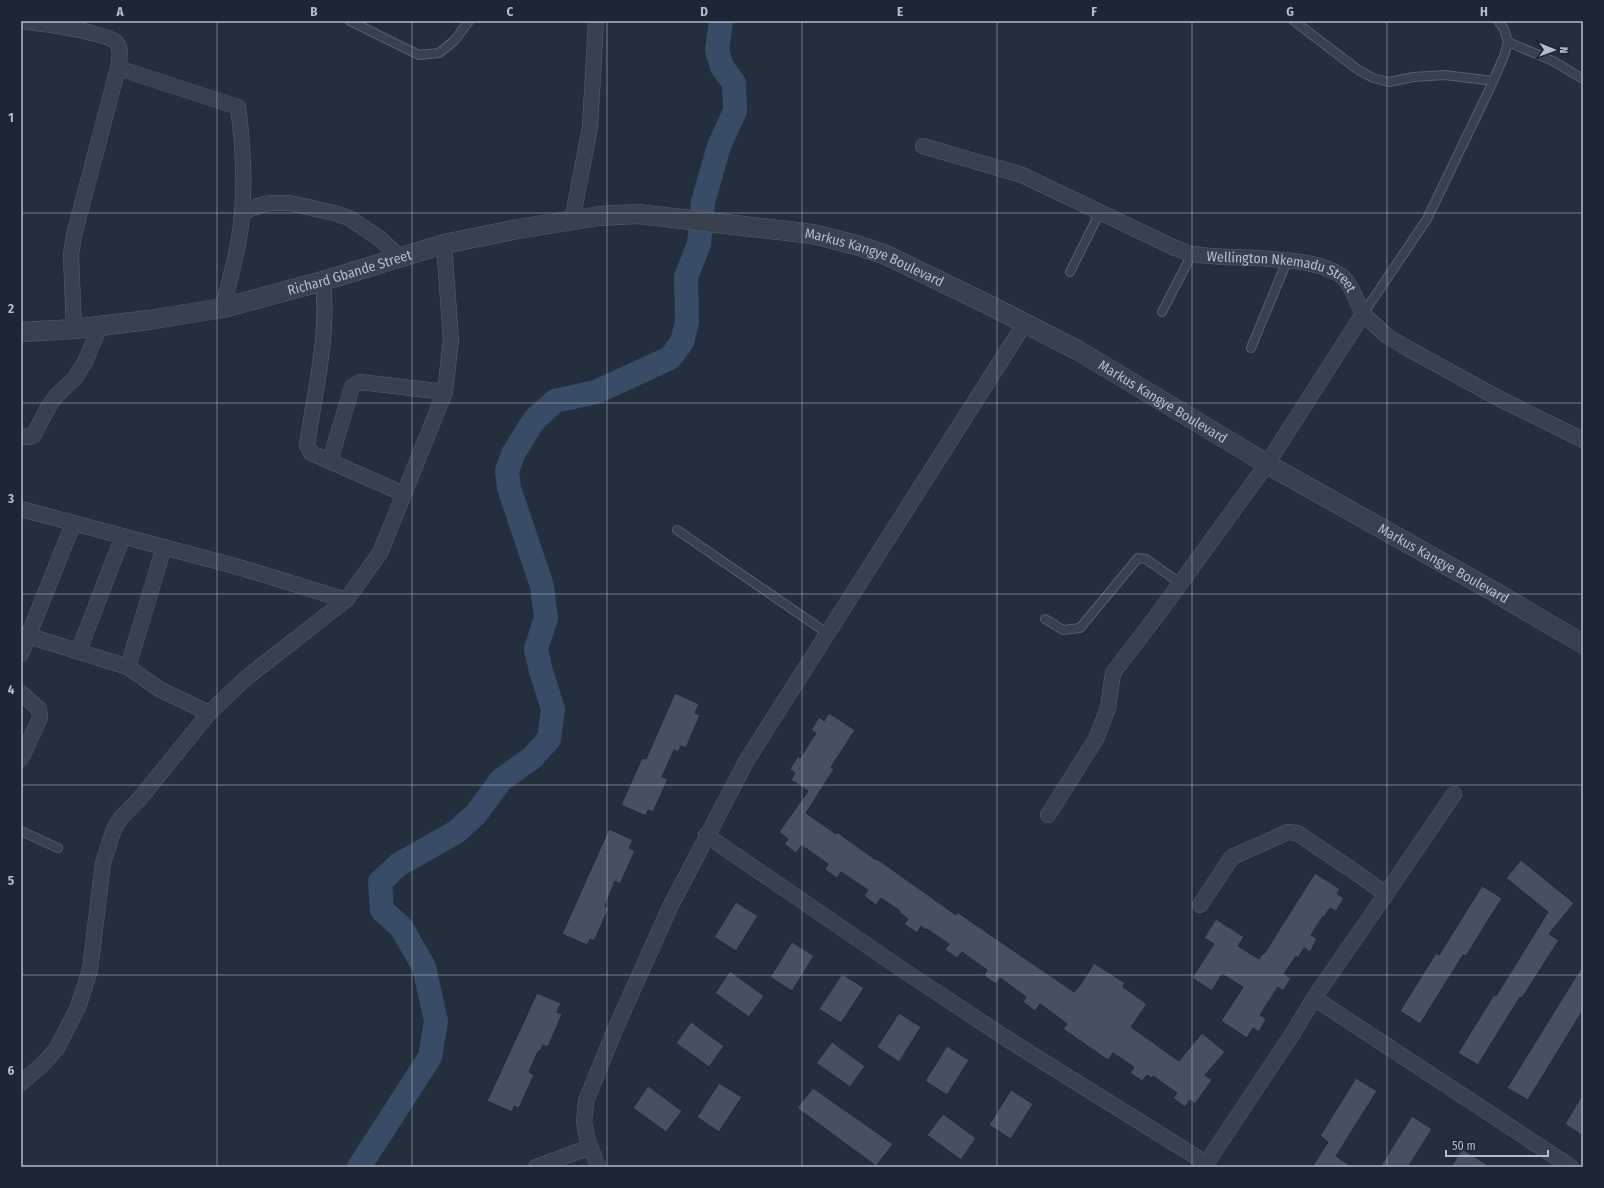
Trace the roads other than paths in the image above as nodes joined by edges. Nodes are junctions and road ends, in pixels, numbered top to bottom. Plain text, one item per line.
1 (21, 21) edge
2 (350, 21) edge
3 (469, 21) edge
4 (596, 21) edge
5 (1294, 21) edge
6 (1498, 21) edge
7 (1508, 42) junction
8 (118, 68) junction
9 (1583, 79) edge
10 (1493, 81) junction
11 (923, 146) dead end
12 (242, 212) junction
13 (1100, 212) junction
14 (677, 219) joint
15 (572, 220) junction
16 (444, 244) junction
17 (1192, 254) junction
18 (401, 258) junction
19 (1287, 260) junction
20 (1070, 272) dead end
21 (322, 281) junction
22 (223, 308) junction
23 (1162, 312) dead end
24 (1363, 314) junction
25 (1025, 323) junction
26 (100, 326) junction
27 (74, 329) junction
28 (21, 332) edge
29 (1251, 348) dead end
30 (445, 392) junction
31 (21, 436) edge
32 (1583, 440) edge
33 (330, 461) junction
34 (1267, 464) junction
35 (404, 494) junction
36 (21, 509) edge
37 (73, 524) junction
38 (677, 530) dead end
39 (123, 536) junction
40 (164, 547) junction
41 (1180, 584) junction
42 (346, 600) junction
43 (1045, 619) dead end
44 (827, 633) junction
45 (29, 636) junction
46 (1583, 644) edge
47 (79, 650) junction
48 (21, 654) edge
49 (128, 667) junction
50 (21, 693) edge
51 (209, 713) junction
52 (21, 759) edge
53 (1454, 794) dead end
54 (1048, 815) dead end
55 (21, 831) edge
56 (706, 835) junction
57 (58, 848) dead end
58 (1386, 894) junction
59 (1200, 905) dead end
60 (1314, 998) junction
61 (21, 1083) edge
62 (590, 1147) junction
63 (1205, 1165) edge
64 (536, 1167) edge
65 (598, 1167) edge
66 (1571, 1167) edge

1 - 8 street
2 - 3 lane
4 - 15 street
5 - 10 lane
6 - 7 lane
7 - 9 lane
7 - 10 lane
8 - 12 street
8 - 27 street
10 - 24 lane
11 - 13 street, Wellington Nkemadu Street
12 - 18 street
12 - 22 street
13 - 17 street, Wellington Nkemadu Street
13 - 20 lane
14 - 15 street, Richard Gbande Street
14 - 25 street, Markus Kangye Boulevard
15 - 16 street, Richard Gbande Street
16 - 18 street, Richard Gbande Street
16 - 30 street
17 - 19 street, Wellington Nkemadu Street
17 - 23 lane
18 - 21 street, Richard Gbande Street
19 - 24 street, Wellington Nkemadu Street
19 - 29 lane
21 - 22 street, Richard Gbande Street
21 - 33 street
22 - 26 street, Richard Gbande Street
24 - 32 street
24 - 34 street, Wellington Nkemadu Street
25 - 34 street, Markus Kangye Boulevard
25 - 44 street
26 - 27 street, Richard Gbande Street
26 - 31 street
27 - 28 street, Richard Gbande Street
30 - 33 street
30 - 35 street
33 - 35 street
34 - 41 street, Wellington Nkemadu Street
34 - 46 street, Markus Kangye Boulevard
35 - 42 street
36 - 37 street
37 - 39 street
37 - 45 street
38 - 44 lane
39 - 40 street
39 - 47 street
40 - 42 street
40 - 49 street
41 - 43 lane
41 - 54 street, Wellington Nkemadu Street
42 - 51 street
44 - 56 street
45 - 47 street
45 - 48 street
47 - 49 street
49 - 51 street
50 - 52 street
51 - 61 street
53 - 58 street
55 - 57 lane
56 - 62 street
56 - 63 street
58 - 59 street
58 - 60 street
60 - 63 street
60 - 66 street
62 - 64 street
62 - 65 street

